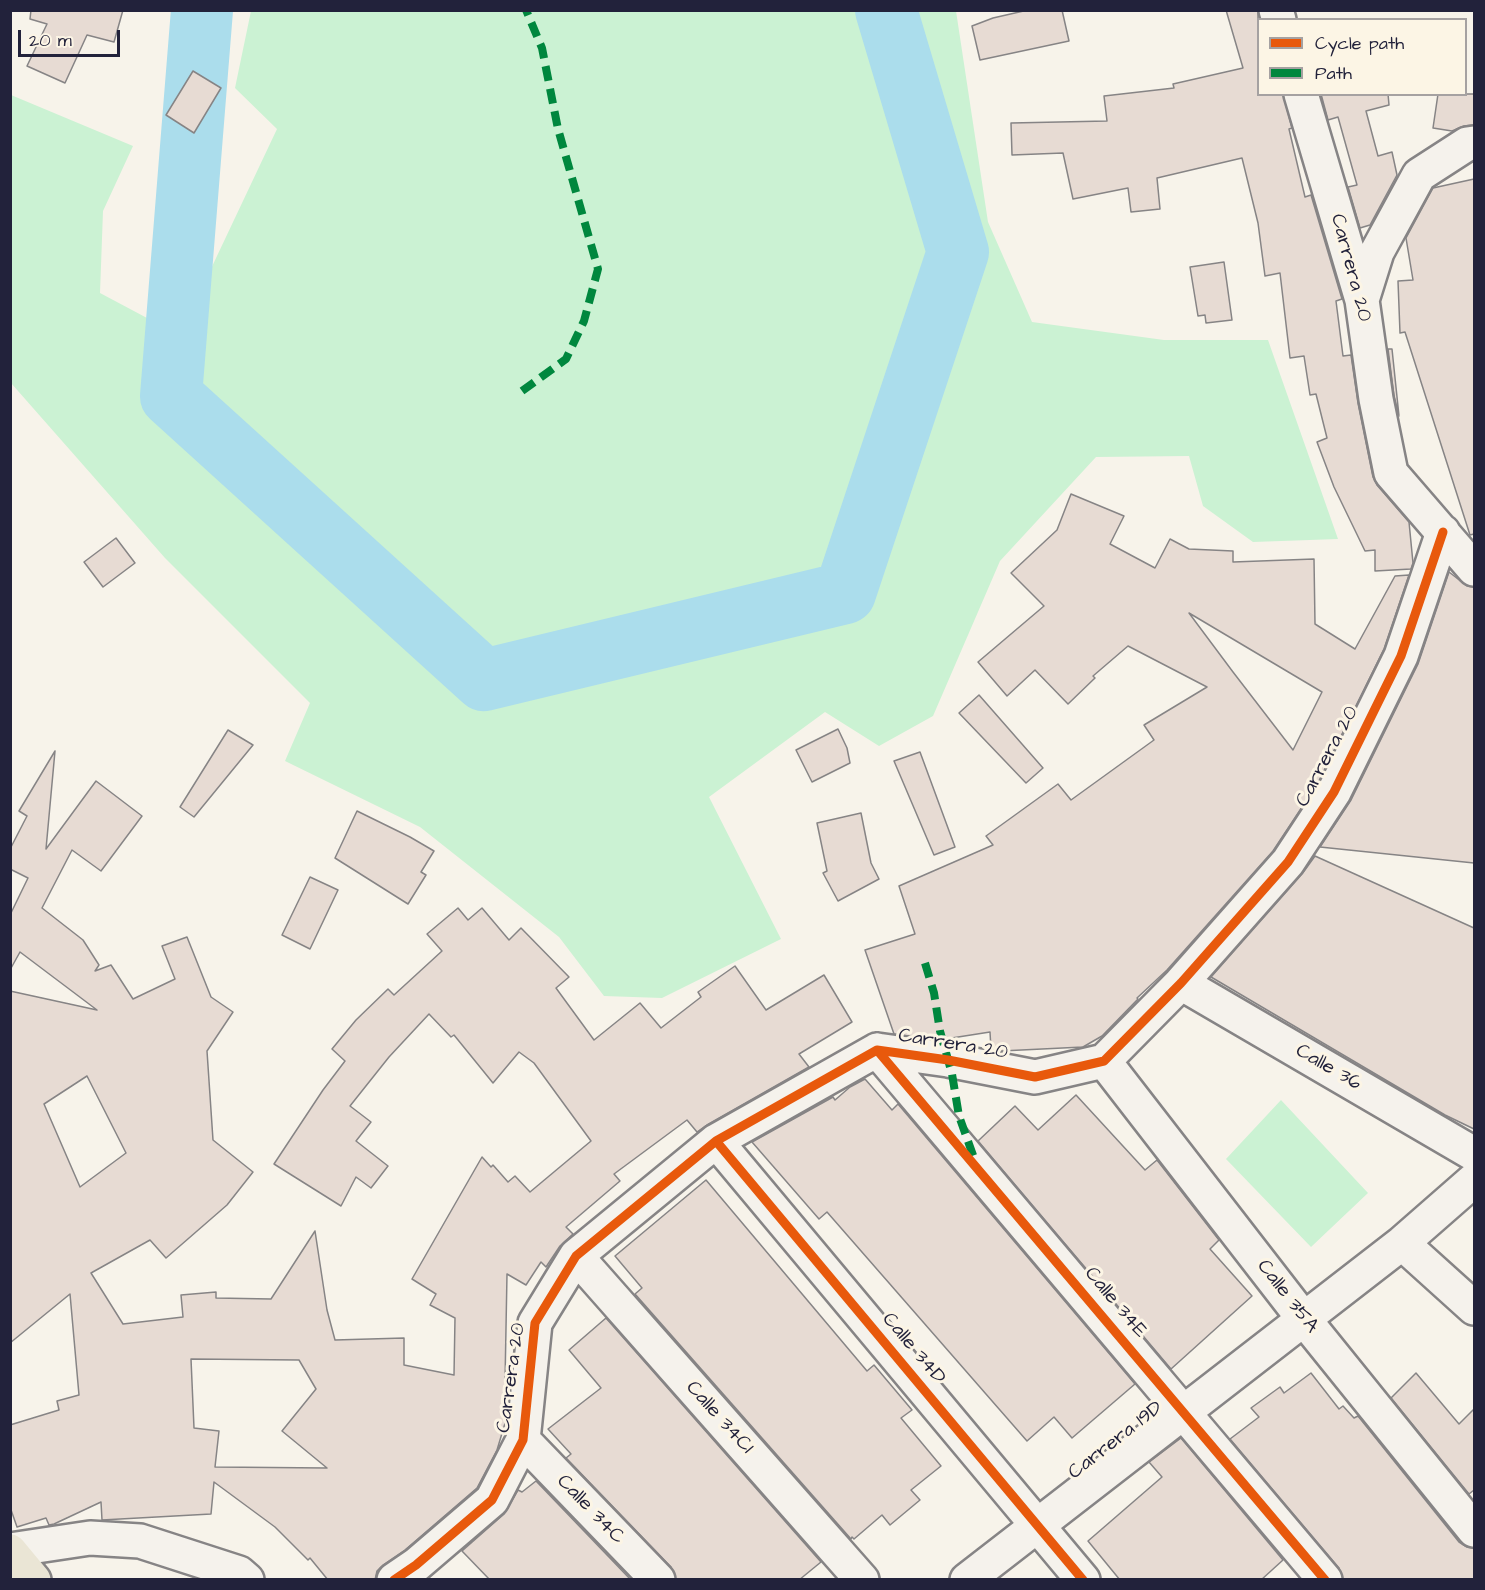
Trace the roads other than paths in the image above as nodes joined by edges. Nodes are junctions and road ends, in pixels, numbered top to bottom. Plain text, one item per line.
1 (1302, 96) edge
2 (1474, 143) edge
3 (1362, 300) junction
4 (1443, 532) junction
5 (1474, 569) edge
6 (1181, 983) junction
7 (877, 1050) junction
8 (1104, 1061) junction
9 (716, 1141) junction
10 (1474, 1154) edge
11 (1474, 1180) edge
12 (1402, 1243) junction
13 (576, 1256) junction
14 (1474, 1308) edge
15 (1303, 1318) junction
16 (1184, 1411) junction
17 (523, 1440) junction
18 (1037, 1525) junction
19 (1474, 1530) edge
20 (10, 1551) edge
21 (413, 1575) edge
22 (243, 1576) edge
23 (34, 1580) edge
24 (658, 1580) edge
25 (862, 1580) edge
26 (967, 1580) edge
27 (1083, 1580) edge
28 (1324, 1580) edge

1 - 3 street, Carrera 20
2 - 3 street
3 - 4 street, Carrera 20
4 - 5 street, Carrera 20
4 - 6 street, Carrera 20
6 - 8 street, Carrera 20
6 - 10 street, Calle 36
7 - 8 street, Carrera 20
7 - 9 street, Carrera 20
7 - 16 street, Calle 34E
8 - 15 street, Calle 35A
9 - 13 street, Carrera 20
9 - 18 street, Calle 34D
11 - 12 street, Carrera 19D
12 - 14 street
12 - 15 street, Carrera 19D
13 - 17 street, Carrera 20
13 - 25 street, Calle 34C1
15 - 16 street, Carrera 19D
15 - 19 street, Calle 35A
16 - 18 street, Carrera 19D
16 - 28 street, Calle 34E
17 - 21 street, Carrera 20
17 - 24 street, Calle 34C
18 - 26 street, Carrera 19D
18 - 27 street, Calle 34D
20 - 22 street
20 - 23 main road

